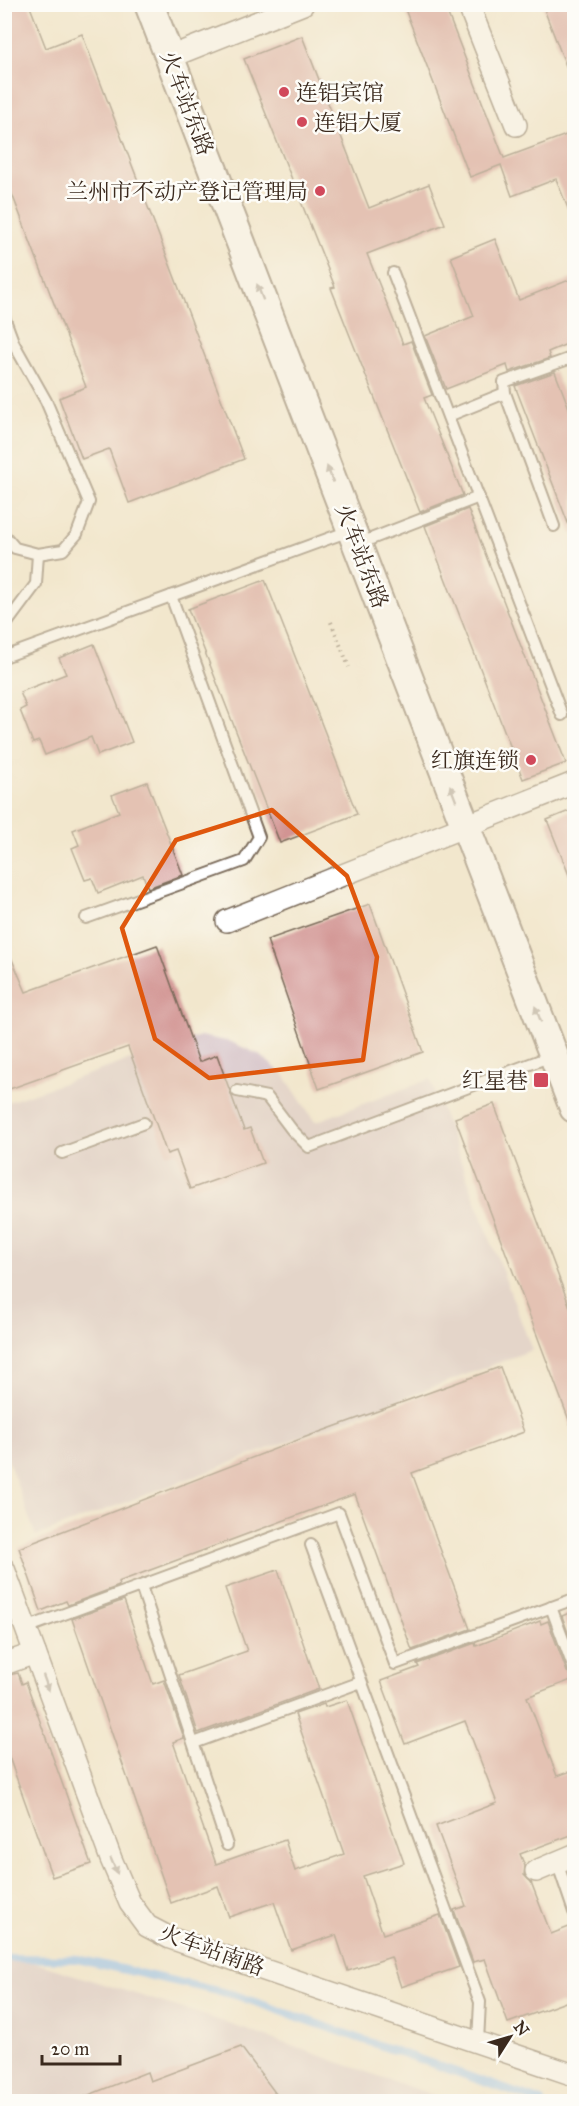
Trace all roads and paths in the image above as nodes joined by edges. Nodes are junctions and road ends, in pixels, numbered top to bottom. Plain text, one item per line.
1 (149, 4) edge
2 (303, 4) edge
3 (468, 4) edge
4 (170, 57) junction
5 (516, 125) dead end
6 (393, 273) dead end
7 (4, 317) edge
8 (574, 357) edge
9 (504, 393) junction
10 (448, 416) junction
11 (479, 498) junction
12 (554, 526) dead end
13 (4, 535) edge
14 (355, 537) junction
15 (38, 554) junction
16 (171, 596) junction
17 (331, 622) dead end
18 (4, 627) edge
19 (4, 657) edge
20 (349, 667) dead end
21 (562, 715) dead end
22 (574, 783) edge
23 (466, 827) junction
24 (86, 918) dead end
25 (228, 921) dead end
26 (554, 1055) junction
27 (237, 1091) dead end
28 (574, 1108) edge
29 (144, 1123) dead end
30 (62, 1153) dead end
31 (310, 1545) dead end
32 (4, 1569) edge
33 (141, 1586) junction
34 (574, 1599) edge
35 (551, 1607) junction
36 (26, 1628) junction
37 (35, 1653) junction
38 (4, 1664) edge
39 (574, 1669) edge
40 (361, 1682) junction
41 (194, 1743) junction
42 (227, 1845) dead end
43 (566, 1858) edge
44 (536, 1871) dead end
45 (574, 1912) edge
46 (478, 2042) junction
47 (574, 2075) edge

1 - 4 main road, 火车站东路
2 - 4 street
3 - 5 street
14 -> 4 main road, 火车站东路
6 - 10 lane
7 - 15 lane
8 - 9 lane
9 - 10 lane
9 - 12 lane
10 - 11 lane
11 - 14 lane
11 - 21 lane
13 - 15 lane
14 - 16 lane
23 -> 14 main road, 火车站东路
15 - 18 lane
16 - 19 lane
16 - 24 lane
17 - 20 path
22 - 23 street
23 - 25 street
26 -> 23 main road, 火车站东路
26 - 27 lane
26 - 28 main road, 火车站东路
29 - 30 lane
31 - 40 lane
32 - 36 street, 火车站南路
33 - 35 lane
33 - 36 lane
33 - 41 lane
34 - 35 lane
35 - 39 lane
36 - 37 street, 火车站南路
37 - 38 street
37 -> 46 street, 火车站南路
40 - 41 lane
40 - 46 lane
41 - 42 lane
43 - 44 street
43 - 45 lane
46 - 47 street, 火车站南路

